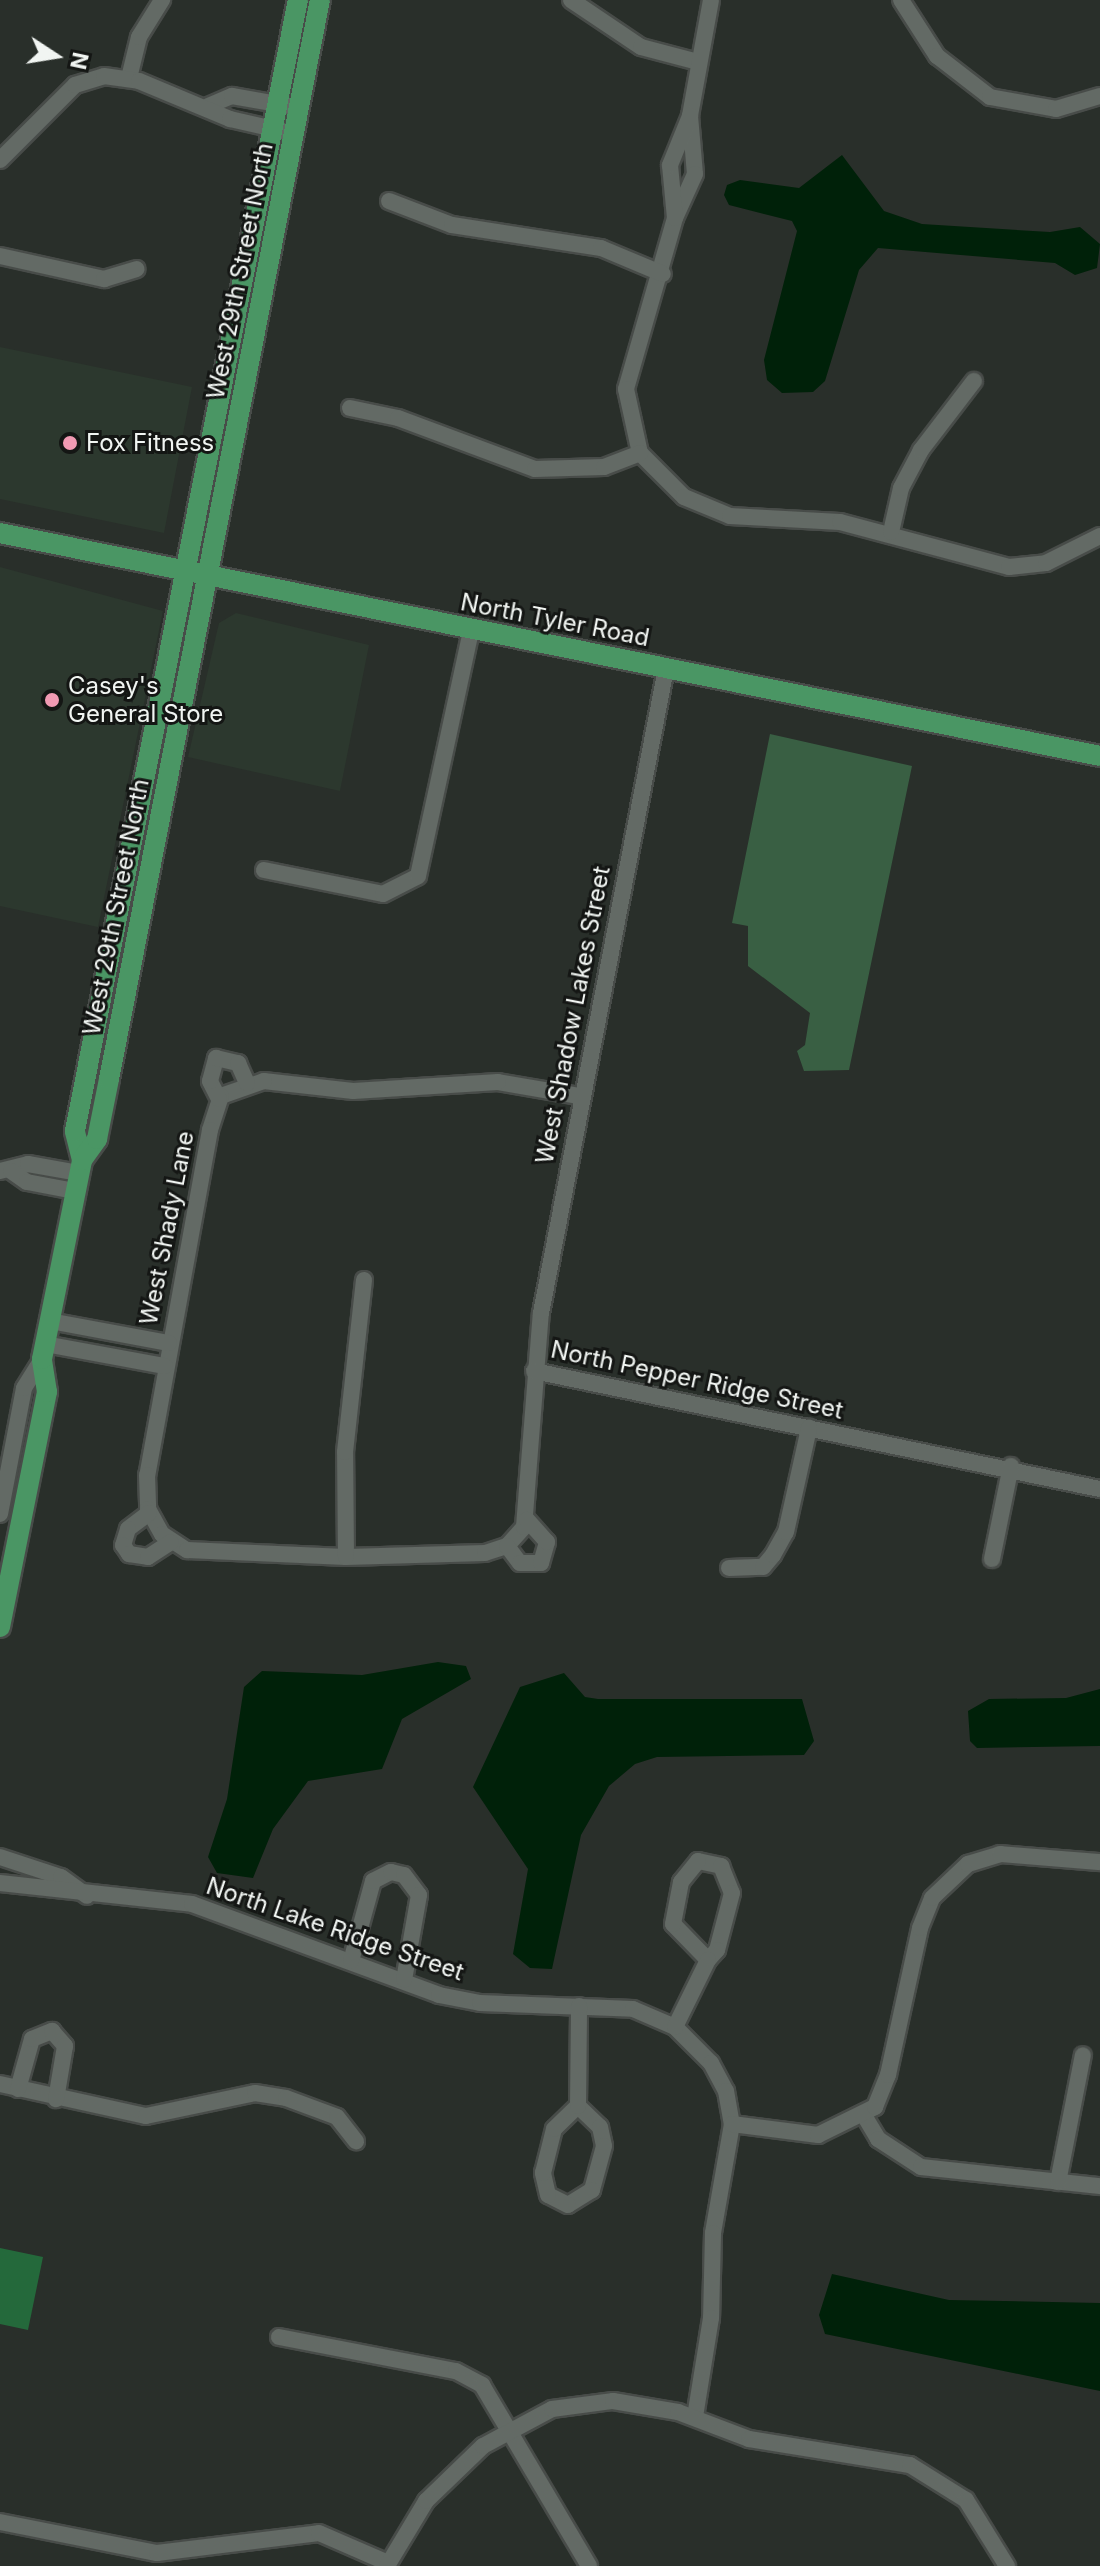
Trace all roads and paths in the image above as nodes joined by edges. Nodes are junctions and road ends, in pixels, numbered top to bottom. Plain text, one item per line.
1 (162, 0) edge
2 (298, 0) edge
3 (320, 0) edge
4 (571, 0) edge
5 (711, 0) edge
6 (901, 0) edge
7 (698, 62) junction
8 (129, 78) junction
9 (1100, 96) edge
10 (208, 106) junction
11 (288, 106) junction
12 (690, 116) junction
13 (283, 131) junction
14 (0, 160) edge
15 (389, 201) dead end
16 (675, 218) junction
17 (0, 256) edge
18 (137, 269) dead end
19 (663, 274) junction
20 (974, 381) dead end
21 (350, 408) dead end
22 (640, 453) junction
23 (891, 532) junction
24 (0, 533) edge
25 (1100, 536) edge
26 (186, 570) junction
27 (209, 575) junction
28 (471, 630) junction
29 (666, 669) junction
30 (1100, 756) edge
31 (144, 846) junction
32 (264, 870) dead end
33 (247, 1083) junction
34 (579, 1096) junction
35 (219, 1099) junction
36 (6, 1171) edge
37 (79, 1175) junction
38 (364, 1280) dead end
39 (50, 1321) junction
40 (169, 1343) junction
41 (43, 1351) junction
42 (165, 1366) junction
43 (534, 1371) junction
44 (809, 1428) junction
45 (1011, 1466) junction
46 (1100, 1489) edge
47 (149, 1513) junction
48 (0, 1514) edge
49 (527, 1520) junction
50 (171, 1542) junction
51 (507, 1546) junction
52 (346, 1557) junction
53 (992, 1559) dead end
54 (729, 1568) dead end
55 (2, 1604) edge
56 (0, 1857) edge
57 (1100, 1862) edge
58 (0, 1883) edge
59 (88, 1897) junction
60 (708, 1960) junction
61 (351, 1961) junction
62 (404, 1980) junction
63 (579, 2006) junction
64 (675, 2027) junction
65 (1083, 2055) dead end
66 (0, 2084) edge
67 (18, 2089) junction
68 (56, 2099) junction
69 (578, 2106) junction
70 (865, 2117) junction
71 (732, 2124) junction
72 (356, 2141) dead end
73 (1058, 2182) junction
74 (1100, 2186) edge
75 (279, 2337) dead end
76 (695, 2417) junction
77 (509, 2430) junction
78 (0, 2522) edge
79 (387, 2564) edge
80 (589, 2566) edge
81 (1007, 2566) edge

1 - 8 street
2 - 11 main road, West 29th Street North
3 - 11 main road, West 29th Street North
4 - 7 street
5 - 7 street
6 - 9 street
7 - 12 street
8 - 10 street
8 - 14 street
10 - 11 street
10 - 13 street
11 - 13 main road, West 29th Street North
12 - 16 street
12 - 16 street
13 - 26 main road, West 29th Street North
13 - 27 main road, West 29th Street North
15 - 19 street
16 - 19 street
17 - 18 street
19 - 22 street
20 - 23 street
21 - 22 street
22 - 23 street
23 - 25 street
24 - 26 main road, North Tyler Road
26 - 27 main road, North Tyler Road
26 - 31 main road, West 29th Street North
27 - 28 main road, North Tyler Road
27 - 31 main road, West 29th Street North
28 - 29 main road, North Tyler Road
28 - 32 street
29 - 30 main road, North Tyler Road
29 - 34 street, West Shadow Lakes Street
31 - 37 main road, West 29th Street North
33 - 34 street
33 - 35 street
33 - 35 street, West Shady Lane
34 - 43 street, West Shadow Lakes Street
35 - 40 street, West Shady Lane
36 - 37 street
37 - 39 main road, West 29th Street North
38 - 52 street
39 - 40 street
39 - 41 main road, West 29th Street North
40 - 42 street, West Shady Lane
41 - 42 street
41 - 48 street, West 29th Street North
41 - 55 main road, West 29th Street North
42 - 47 street
43 - 44 street, North Pepper Ridge Street
43 - 49 street, North Pepper Ridge Street
44 - 45 street, North Pepper Ridge Street
44 - 54 street
45 - 46 street, North Pepper Ridge Street
45 - 53 street
47 - 50 street
47 - 50 street
49 - 51 street
49 - 51 street
50 - 52 street
51 - 52 street
56 - 59 street, North Lake Ridge Street
57 - 70 street
58 - 59 street, North Lake Ridge Street
59 - 61 street, North Lake Ridge Street
60 - 60 street
60 - 64 street
61 - 62 street, North Lake Ridge Street
61 - 62 street
62 - 63 street, North Lake Ridge Street
63 - 64 street, North Lake Ridge Street
63 - 69 street
64 - 71 street, North Lake Ridge Street
65 - 73 street
66 - 67 street
67 - 68 street
67 - 68 street
68 - 72 street
69 - 69 street
70 - 71 street
70 - 73 street
71 - 76 street
73 - 74 street
75 - 77 street
76 - 77 street
76 - 81 street
77 - 79 street
77 - 80 street
78 - 79 street

